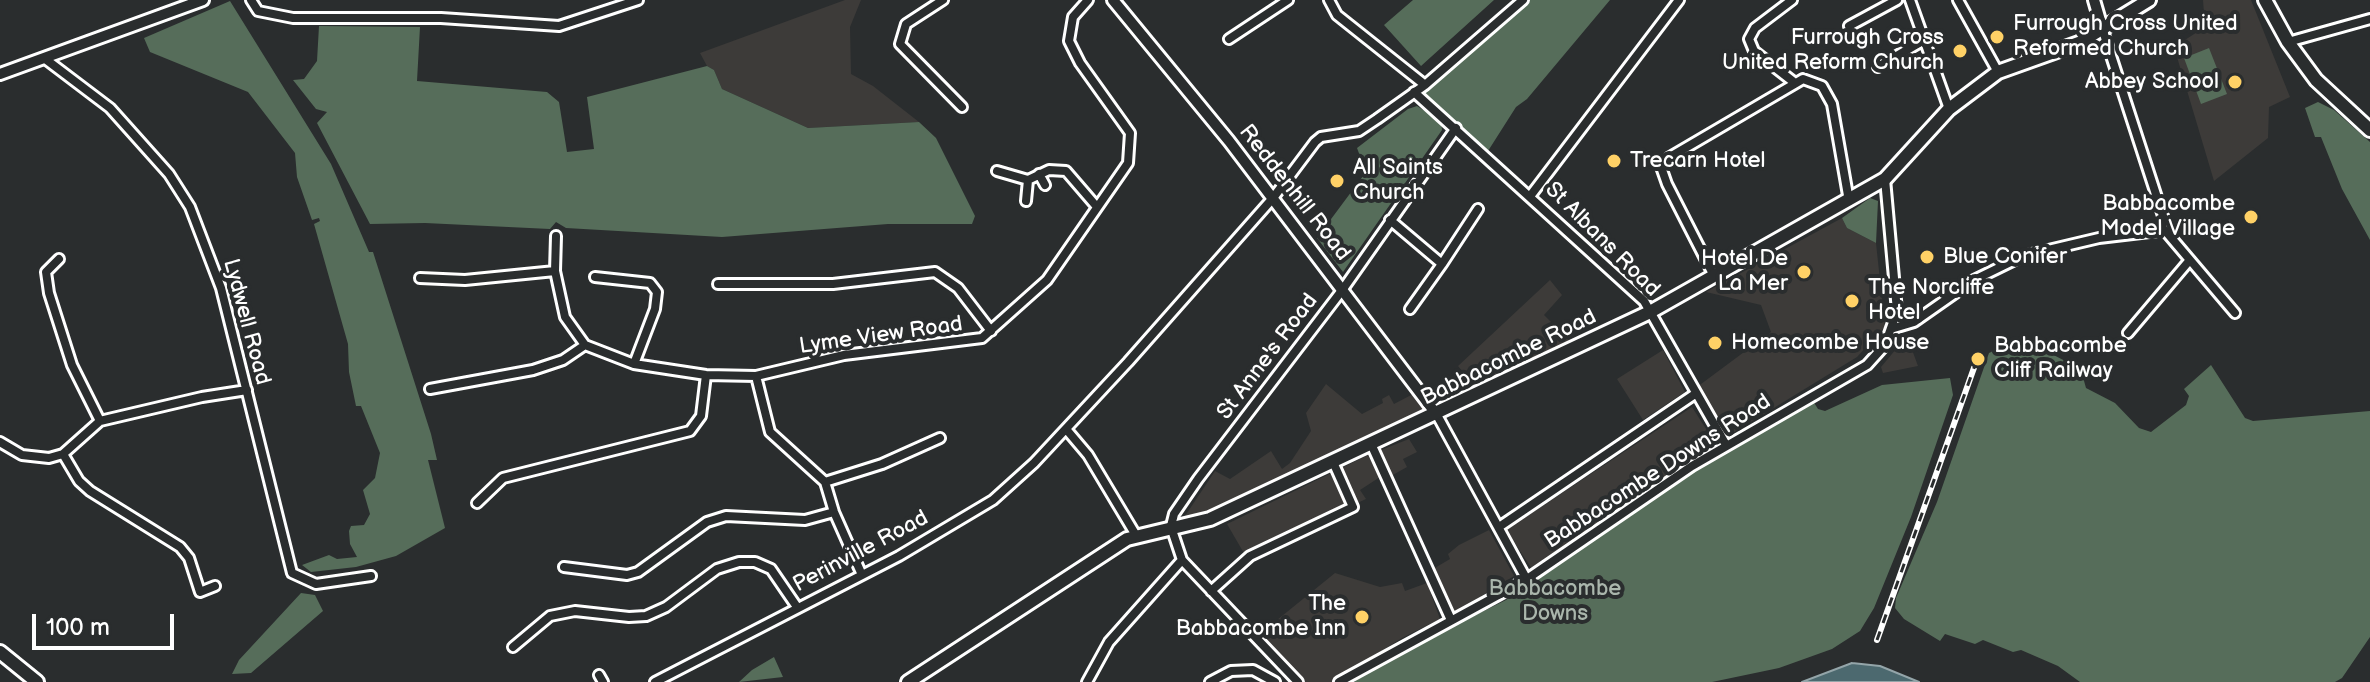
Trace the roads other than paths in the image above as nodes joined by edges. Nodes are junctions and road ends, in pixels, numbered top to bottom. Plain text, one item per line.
1 (251, 0) edge
2 (638, 0) edge
3 (943, 0) edge
4 (1088, 0) edge
5 (1113, 0) edge
6 (1288, 0) edge
7 (1329, 0) edge
8 (1523, 0) edge
9 (1679, 0) edge
10 (1792, 0) edge
11 (1897, 0) edge
12 (1910, 0) edge
13 (1958, 0) edge
14 (2094, 0) edge
15 (2149, 0) edge
16 (2265, 0) edge
17 (195, 1) edge
18 (2370, 19) edge
19 (1849, 26) dead end
20 (2103, 31) junction
21 (1229, 39) dead end
22 (1924, 40) junction
23 (2288, 42) junction
24 (44, 58) junction
25 (1878, 67) dead end
26 (1998, 72) junction
27 (0, 74) edge
28 (1795, 83) junction
29 (1425, 85) junction
30 (1414, 92) junction
31 (962, 107) dead end
32 (1949, 109) junction
33 (1456, 128) junction
34 (2370, 130) edge
35 (997, 171) dead end
36 (1039, 174) junction
37 (1885, 179) junction
38 (1028, 180) junction
39 (1045, 185) dead end
40 (1531, 195) junction
41 (1273, 198) junction
42 (1026, 201) dead end
43 (1849, 201) junction
44 (1097, 207) junction
45 (1478, 209) dead end
46 (1390, 220) junction
47 (2162, 227) junction
48 (556, 236) dead end
49 (59, 259) dead end
50 (2189, 261) junction
51 (1442, 264) junction
52 (555, 271) junction
53 (1714, 276) junction
54 (595, 277) dead end
55 (420, 278) dead end
56 (718, 284) dead end
57 (1343, 289) junction
58 (1410, 309) dead end
59 (1650, 312) junction
60 (2235, 313) dead end
61 (1894, 328) junction
62 (991, 331) junction
63 (2128, 333) dead end
64 (585, 345) junction
65 (634, 364) junction
66 (706, 375) junction
67 (756, 376) junction
68 (430, 389) dead end
69 (247, 390) junction
70 (1695, 394) junction
71 (1437, 415) junction
72 (100, 421) junction
73 (1066, 429) junction
74 (940, 438) dead end
75 (0, 442) edge
76 (1726, 445) junction
77 (1372, 446) junction
78 (63, 454) junction
79 (1333, 462) junction
80 (825, 482) junction
81 (477, 503) dead end
82 (834, 512) junction
83 (1499, 527) junction
84 (1171, 531) junction
85 (1137, 537) junction
86 (1182, 560) junction
87 (564, 567) dead end
88 (862, 575) junction
89 (371, 576) dead end
90 (1527, 580) junction
91 (215, 586) dead end
92 (1211, 591) junction
93 (797, 607) junction
94 (1451, 620) junction
95 (513, 647) dead end
96 (0, 652) edge
97 (37, 682) edge
98 (655, 682) edge
99 (908, 682) edge
100 (1087, 682) edge
101 (1210, 682) edge
102 (1275, 682) edge
103 (1298, 682) edge
104 (1339, 682) edge

1 - 2 street
3 - 31 street
4 - 44 street, Lyme View Road
5 - 41 street, Reddenhill Road
6 - 21 street
7 - 29 street
8 - 29 street, Perinville Road
9 - 40 street
10 - 28 street
11 - 19 street
12 - 22 street
13 - 26 street
14 - 20 street
15 - 20 main road, Babbacombe Road
16 - 23 main road
17 - 24 street
18 - 23 street
20 - 26 main road, Babbacombe Road
20 - 47 street
22 - 25 street
22 - 32 street
23 - 34 main road
24 - 27 street
24 - 69 street, Lydwell Road
26 - 32 main road, Babbacombe Road
28 - 43 street
28 - 53 street
29 - 30 street, Perinville Road
30 - 33 street, St Albans Road
30 - 41 street, Perinville Road
32 - 37 main road, Babbacombe Road
33 - 40 street, St Albans Road
33 - 46 street, St Anne's Road
35 - 38 street
36 - 38 street
36 - 39 street
36 - 44 street
37 - 43 main road, Babbacombe Road
37 - 61 street
38 - 42 street
40 - 59 street, St Albans Road
41 - 57 street, Reddenhill Road
41 - 73 street, Perinville Road
43 - 53 main road, Babbacombe Road
44 - 62 street, Lyme View Road
45 - 51 street
46 - 51 street
46 - 57 street, St Anne's Road
47 - 50 street
47 - 61 street
48 - 52 street
49 - 72 street
50 - 60 street
50 - 63 street
51 - 58 street
52 - 55 street
52 - 64 street
53 - 59 main road, Babbacombe Road
54 - 65 street
56 - 62 street
57 - 71 street, Reddenhill Road
57 - 84 street, St Anne's Road
59 - 70 street, St Albans Road
59 - 71 main road, Babbacombe Road
61 - 76 street, Babbacombe Downs Road
62 - 67 street, Lyme View Road
64 - 65 street, Lyme View Road
64 - 68 street
65 - 66 street, Lyme View Road
66 - 67 street, Lyme View Road
66 - 81 street
67 - 80 street
69 - 72 street
69 - 89 street, Lydwell Road
70 - 76 street, St Albans Road
70 - 83 street
71 - 77 main road, Babbacombe Road
71 - 83 street
72 - 78 street
73 - 85 street
73 - 88 street, Perinville Road
74 - 80 street
75 - 78 street
76 - 90 street, Babbacombe Downs Road
77 - 79 main road, Babbacombe Road
77 - 94 street
78 - 91 street
79 - 84 main road, Babbacombe Road
79 - 92 street
80 - 82 street
82 - 87 street
82 - 88 street
83 - 90 street
84 - 85 main road, Babbacombe Road
84 - 86 street
85 - 99 main road, Babbacombe Road
86 - 92 street
86 - 100 street
88 - 93 street, Perinville Road
90 - 94 street, Babbacombe Downs Road
92 - 103 street
93 - 95 street
93 - 98 street, Perinville Road
94 - 104 street, Babbacombe Downs Road
96 - 97 main road
101 - 102 street

